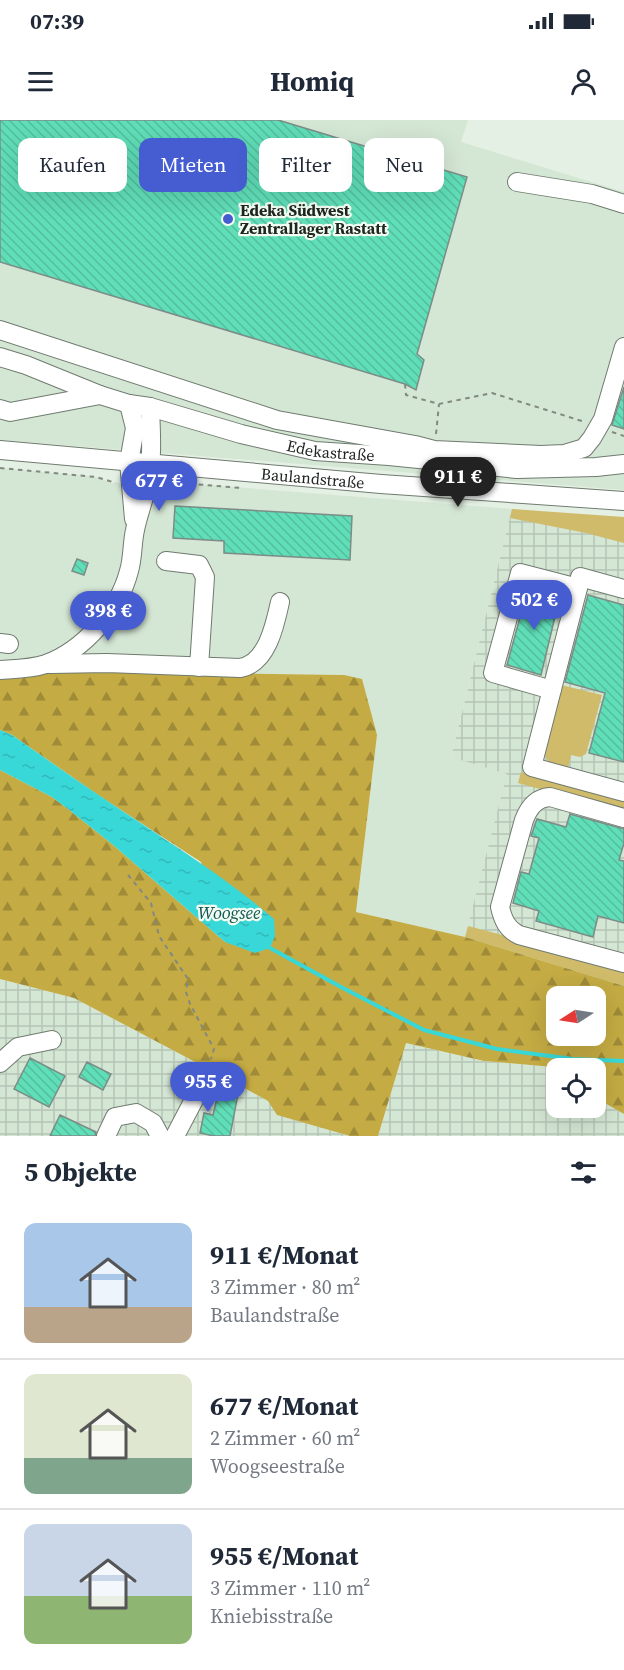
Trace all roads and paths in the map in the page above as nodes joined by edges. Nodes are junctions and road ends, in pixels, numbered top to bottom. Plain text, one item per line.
1 (517, 182) dead end
2 (624, 204) edge
3 (0, 330) edge
4 (624, 347) edge
5 (0, 357) edge
6 (405, 384) dead end
7 (100, 395) junction
8 (129, 404) junction
9 (439, 404) junction
10 (150, 407) junction
11 (5, 411) edge
12 (599, 427) junction
13 (624, 436) edge
14 (0, 450) edge
15 (434, 450) junction
16 (129, 462) junction
17 (150, 463) junction
18 (624, 464) edge
19 (0, 468) edge
20 (119, 483) dead end
21 (624, 501) edge
22 (135, 530) junction
23 (166, 561) dead end
24 (578, 588) junction
25 (624, 589) edge
26 (280, 602) dead end
27 (46, 664) junction
28 (199, 667) junction
29 (0, 670) edge
30 (552, 690) junction
31 (624, 792) edge
32 (624, 818) edge
33 (129, 875) dead end
34 (624, 963) edge
35 (52, 1040) dead end
36 (0, 1063) edge
37 (208, 1073) joint
38 (106, 1136) edge
39 (160, 1136) edge
40 (175, 1136) edge

1 - 2 street
3 - 15 street
4 - 12 street
5 - 7 street, Edekastraße
6 - 9 path
7 - 8 street, Edekastraße
7 - 11 street
8 - 10 street, Edekastraße
8 - 16 street
9 - 12 path
9 - 15 path
10 - 17 street
10 - 18 street, Edekastraße
12 - 13 path
12 - 15 street
14 - 16 street, Baulandstraße
16 - 17 street, Baulandstraße
16 - 22 street
17 - 21 street, Baulandstraße
17 - 22 street
19 - 20 path
22 - 27 street
23 - 28 street
24 - 25 street
24 - 30 street
24 - 30 street
26 - 28 street
27 - 28 street
27 - 29 street
30 - 31 street
32 - 34 street
33 - 37 path
35 - 36 street
37 - 40 street
38 - 39 street

